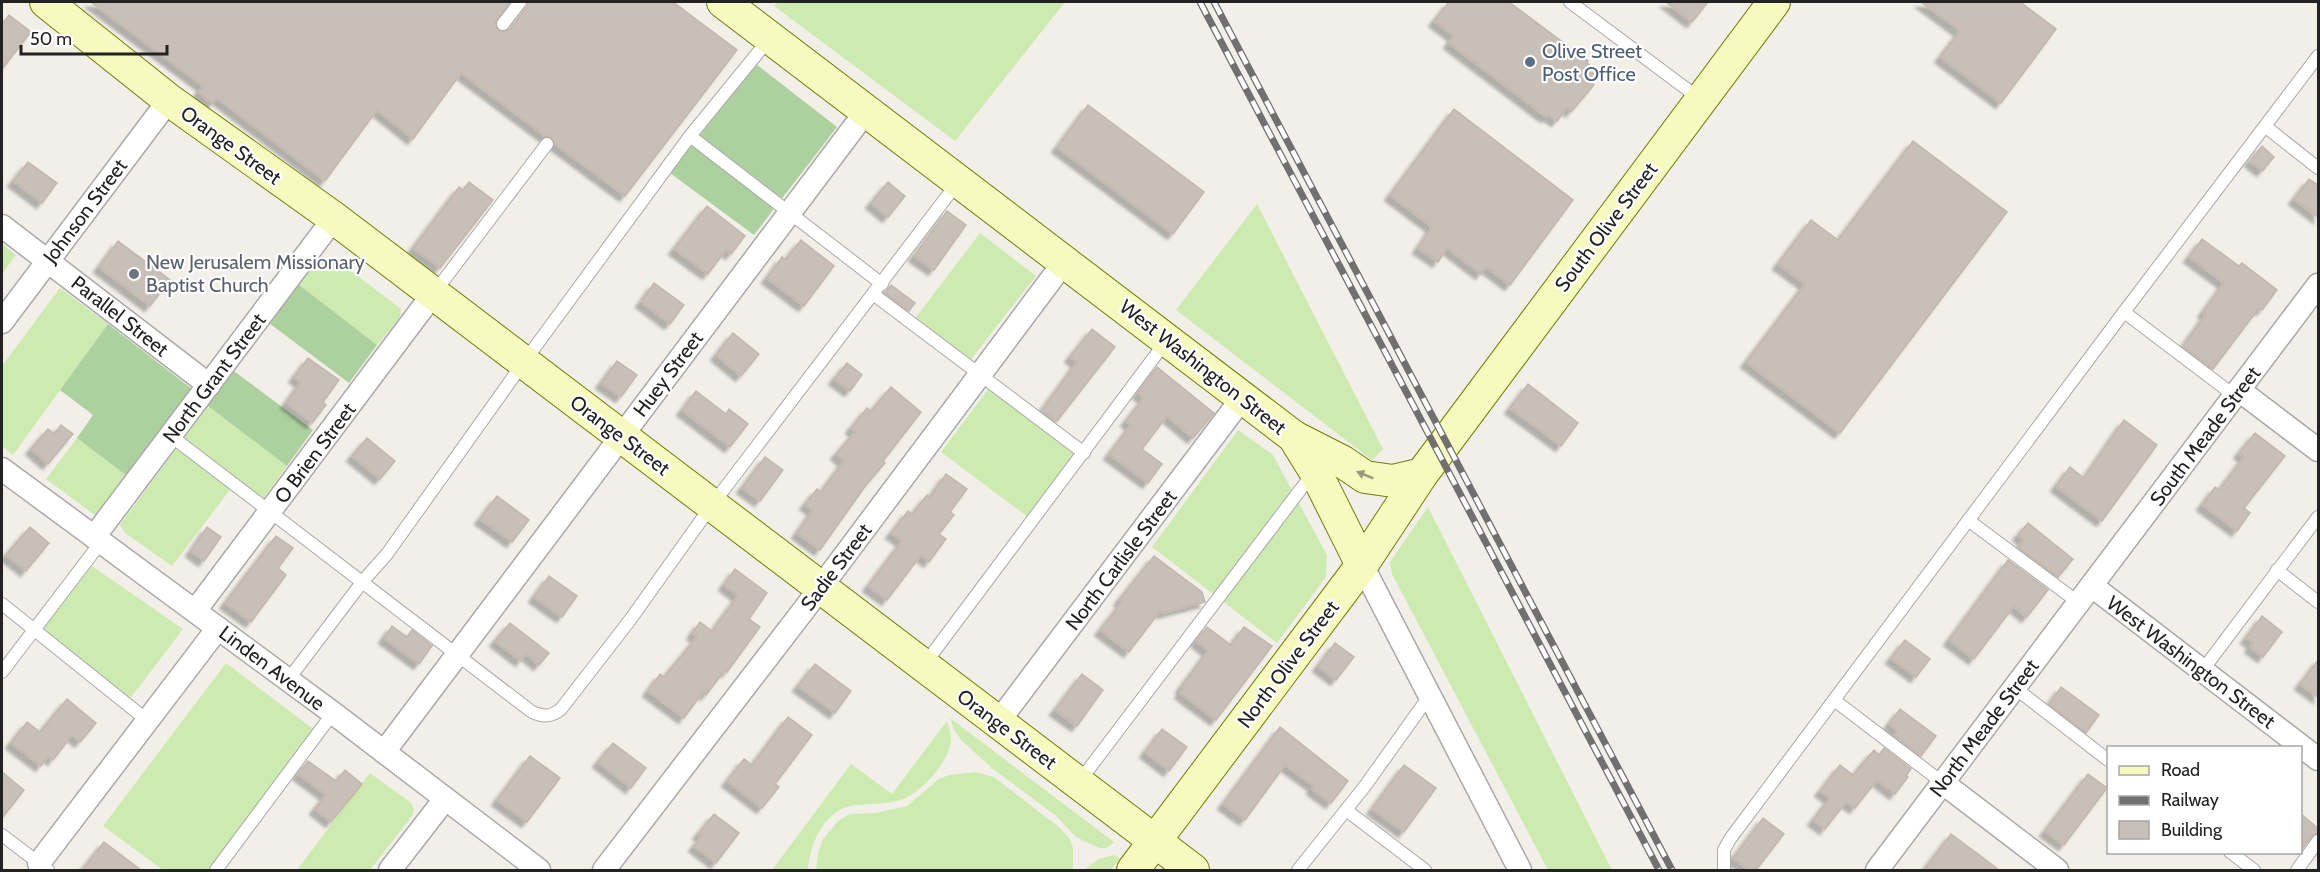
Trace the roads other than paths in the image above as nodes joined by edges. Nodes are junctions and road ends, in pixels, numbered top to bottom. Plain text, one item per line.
1 (46, 2) edge
2 (520, 2) edge
3 (723, 2) edge
4 (1570, 2) edge
5 (1774, 2) edge
6 (503, 24) dead end
7 (771, 37) junction
8 (2319, 56) edge
9 (169, 100) junction
10 (1701, 100) junction
11 (867, 110) junction
12 (2266, 127) junction
13 (690, 136) junction
14 (547, 144) dead end
15 (2319, 168) edge
16 (959, 181) junction
17 (789, 213) junction
18 (334, 218) junction
19 (2, 226) edge
20 (48, 261) junction
21 (1065, 261) junction
22 (882, 284) junction
23 (2319, 285) edge
24 (433, 294) junction
25 (873, 294) junction
26 (2124, 312) junction
27 (2, 321) edge
28 (1167, 339) junction
29 (524, 362) junction
30 (980, 375) junction
31 (210, 385) junction
32 (2237, 393) junction
33 (1243, 397) junction
34 (171, 436) junction
35 (621, 436) junction
36 (2319, 450) edge
37 (1084, 453) junction
38 (1321, 463) junction
39 (1430, 464) junction
40 (2, 469) edge
41 (712, 505) junction
42 (271, 512) junction
43 (2319, 517) edge
44 (1968, 520) junction
45 (98, 540) junction
46 (1362, 565) junction
47 (2277, 570) junction
48 (363, 581) junction
49 (820, 587) junction
50 (2085, 595) junction
51 (2319, 602) edge
52 (2, 604) edge
53 (195, 611) junction
54 (218, 628) junction
55 (34, 630) junction
56 (456, 654) junction
57 (923, 666) junction
58 (2202, 670) junction
59 (2, 672) edge
60 (288, 680) junction
61 (2015, 688) junction
62 (1430, 695) junction
63 (1834, 700) junction
64 (333, 713) junction
65 (147, 721) junction
66 (998, 722) junction
67 (2302, 746) edge
68 (2302, 746) edge
69 (384, 752) junction
70 (2107, 758) edge
71 (2319, 759) edge
72 (1079, 783) junction
73 (1943, 783) junction
74 (445, 799) junction
75 (1346, 810) junction
76 (2, 835) edge
77 (1155, 841) junction
78 (2319, 841) edge
79 (2233, 854) edge
80 (43, 867) edge
81 (530, 868) edge
82 (216, 870) edge
83 (390, 870) edge
84 (604, 870) edge
85 (1133, 870) edge
86 (1193, 870) edge
87 (1298, 870) edge
88 (1425, 870) edge
89 (1520, 870) edge
90 (1724, 870) edge
91 (1877, 870) edge
92 (2054, 870) edge
93 (2254, 870) edge
94 (2297, 870) edge

1 - 9 street, Orange Street
2 - 6 lane
3 - 7 street, West Washington Street
4 - 10 lane
5 - 10 street, South Olive Street
7 - 11 street, West Washington Street
7 - 13 lane
8 - 12 lane
9 - 18 street, Orange Street
9 - 20 street, Johnson Street
10 - 39 street, South Olive Street
11 - 16 street, West Washington Street
11 - 17 street, Huey Street
12 - 15 lane
12 - 26 lane
13 - 17 lane
13 - 29 lane
14 - 24 lane
16 - 21 street, West Washington Street
16 - 22 lane
17 - 22 lane
17 - 35 street, Huey Street
18 - 24 street, Orange Street
18 - 31 street, North Grant Street
19 - 20 street, Parallel Street
20 - 27 street, Johnson Street
20 - 31 street, Parallel Street
21 - 28 street, West Washington Street
21 - 30 street, Sadie Street
22 - 25 lane
23 - 32 street, South Meade Street
24 - 29 street, Orange Street
24 - 42 street, O Brien Street
25 - 30 lane
25 - 41 lane
26 - 32 lane
26 - 44 lane
28 - 33 street, West Washington Street
28 - 37 lane
29 - 35 street, Orange Street
29 - 48 lane
30 - 37 lane
30 - 49 street, Sadie Street
31 - 34 street, North Grant Street
32 - 36 street
32 - 50 street, South Meade Street
33 - 38 street, West Washington Street
33 - 66 street, North Carlisle Street
34 - 42 lane
34 - 45 street, North Grant Street
35 - 41 street, Orange Street
35 - 56 street, Huey Street
37 - 57 lane
39 -> 38 street, West Washington Street
38 - 46 street
38 - 72 lane
39 - 46 street, North Olive Street
40 - 45 street, Linden Avenue
41 - 49 street, Orange Street
41 - 56 lane
42 - 48 lane
42 - 53 street, O Brien Street
43 - 47 lane
44 - 50 lane
44 - 63 lane
45 - 53 street, Linden Avenue
45 - 55 lane
46 - 62 street
46 - 77 street, North Olive Street
47 - 51 lane
47 - 58 lane
48 - 56 lane
48 - 60 lane
49 - 57 street, Orange Street
49 - 84 street, Sadie Street
50 - 58 street, West Washington Street
50 - 61 street, North Meade Street
52 - 55 lane
53 - 54 street, Linden Avenue
54 - 60 street, Linden Avenue
54 - 65 street
55 - 59 lane
55 - 65 lane
56 - 69 street, Huey Street
57 - 66 street, Orange Street
58 - 67 street, West Washington Street
60 - 64 street, Linden Avenue
61 - 70 lane
61 - 73 street, North Meade Street
62 - 75 lane
62 - 89 street
63 - 73 lane
63 - 90 lane
64 - 69 street, Linden Avenue
64 - 82 lane
65 - 80 street
66 - 72 street, Orange Street
68 - 71 street, West Washington Street
69 - 74 street, Linden Avenue
72 - 77 street, Orange Street
73 - 91 street, North Meade Street
73 - 92 street
74 - 81 street, Linden Avenue
74 - 83 street
75 - 87 lane
75 - 88 lane
76 - 80 lane
77 - 85 street, North Olive Street
77 - 86 street, Orange Street
78 - 94 lane
79 - 93 lane

